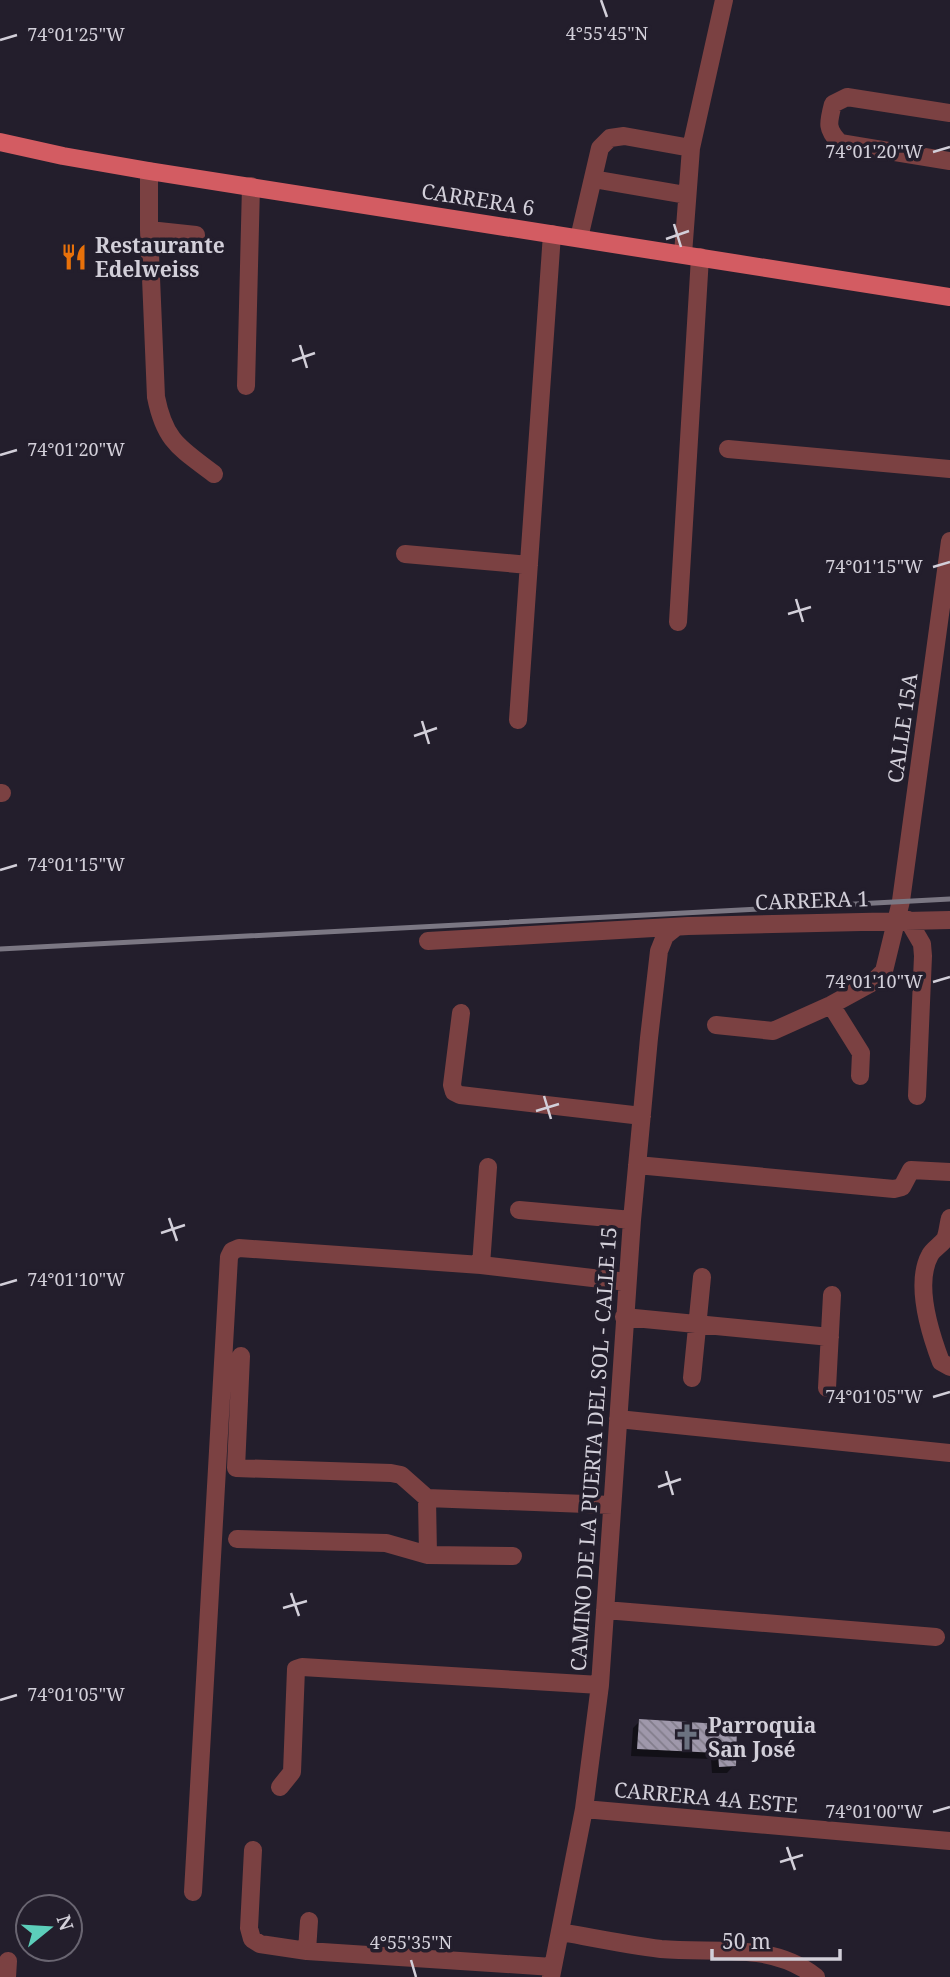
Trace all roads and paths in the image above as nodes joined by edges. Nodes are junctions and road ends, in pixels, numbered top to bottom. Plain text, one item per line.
1 (724, 0) edge
2 (950, 113) edge
3 (0, 142) edge
4 (691, 148) junction
5 (950, 161) edge
6 (149, 171) junction
7 (593, 179) junction
8 (251, 186) junction
9 (686, 195) junction
10 (149, 230) junction
11 (552, 234) junction
12 (196, 235) dead end
13 (579, 238) junction
14 (692, 256) junction
15 (950, 297) edge
16 (246, 386) dead end
17 (728, 449) dead end
18 (950, 469) edge
19 (215, 474) dead end
20 (950, 541) edge
21 (405, 554) dead end
22 (529, 565) junction
23 (946, 597) edge
24 (678, 622) dead end
25 (518, 720) dead end
26 (903, 920) junction
27 (950, 920) edge
28 (675, 928) junction
29 (428, 941) dead end
30 (831, 1005) junction
31 (461, 1013) dead end
32 (716, 1026) dead end
33 (860, 1076) dead end
34 (917, 1096) dead end
35 (642, 1116) junction
36 (638, 1165) junction
37 (488, 1167) dead end
38 (950, 1172) edge
39 (519, 1210) dead end
40 (950, 1218) edge
41 (632, 1220) junction
42 (947, 1240) edge
43 (481, 1265) junction
44 (702, 1277) dead end
45 (627, 1282) junction
46 (832, 1295) dead end
47 (624, 1317) junction
48 (696, 1324) junction
49 (830, 1336) junction
50 (241, 1356) dead end
51 (950, 1367) edge
52 (692, 1378) dead end
53 (827, 1388) dead end
54 (618, 1419) junction
55 (950, 1453) edge
56 (427, 1498) junction
57 (605, 1505) junction
58 (237, 1539) dead end
59 (428, 1555) junction
60 (513, 1556) dead end
61 (605, 1610) junction
62 (936, 1637) dead end
63 (593, 1684) junction
64 (280, 1787) dead end
65 (584, 1809) junction
66 (950, 1841) edge
67 (253, 1850) dead end
68 (193, 1892) dead end
69 (309, 1921) dead end
70 (561, 1932) junction
71 (307, 1951) junction
72 (552, 1972) edge
73 (816, 1977) edge

1 - 4 street
2 - 5 street
3 - 6 main road, CARRERA 6
4 - 7 street
4 - 9 street
6 - 8 main road, CARRERA 6
6 - 10 street
7 - 9 street
7 - 13 street
8 - 11 main road, CARRERA 6
8 - 16 street
9 - 14 street
10 - 12 street
10 - 19 street
11 - 13 main road, CARRERA 6
11 - 22 street
13 - 14 main road, CARRERA 6
14 - 15 main road, CARRERA 6
14 - 24 street
17 - 18 street
20 - 23 street, CALLE 15A
21 - 22 street
22 - 25 street
23 - 26 street, CALLE 15A
26 - 27 street, CARRERA 1
26 - 28 street, CARRERA 1
26 - 30 street, CALLE 15A
26 - 34 street
28 - 29 street, CARRERA 1
28 - 35 street, CAMINO DE LA PUERTA DEL SOL - CALLE 15
30 - 32 street, CALLE 15A
30 - 33 street
31 - 35 street
35 - 36 street, CAMINO DE LA PUERTA DEL SOL - CALLE 15
36 - 38 street
36 - 41 street, CAMINO DE LA PUERTA DEL SOL - CALLE 15
37 - 43 street
39 - 41 street
40 - 42 street
41 - 45 street, CAMINO DE LA PUERTA DEL SOL - CALLE 15
42 - 51 street
43 - 45 street
43 - 68 street
44 - 48 street
45 - 47 street, CAMINO DE LA PUERTA DEL SOL - CALLE 15
46 - 49 street
47 - 48 street
47 - 54 street, CAMINO DE LA PUERTA DEL SOL - CALLE 15
48 - 49 street
48 - 52 street
49 - 53 street
50 - 56 street
54 - 55 street
54 - 57 street, CAMINO DE LA PUERTA DEL SOL - CALLE 15
56 - 57 street
56 - 59 street
57 - 61 street, CAMINO DE LA PUERTA DEL SOL - CALLE 15
58 - 59 street
59 - 60 street
61 - 62 street
61 - 63 street, CAMINO DE LA PUERTA DEL SOL - CALLE 15
63 - 64 street
63 - 65 street, CAMINO DE LA PUERTA DEL SOL - CALLE 15
65 - 66 street, CARRERA 4A ESTE
65 - 70 street, CAMINO DE LA PUERTA DEL SOL - CALLE 15
67 - 71 street
69 - 71 street
70 - 72 street, CAMINO DE LA PUERTA DEL SOL - CALLE 15
70 - 73 street
71 - 72 street

